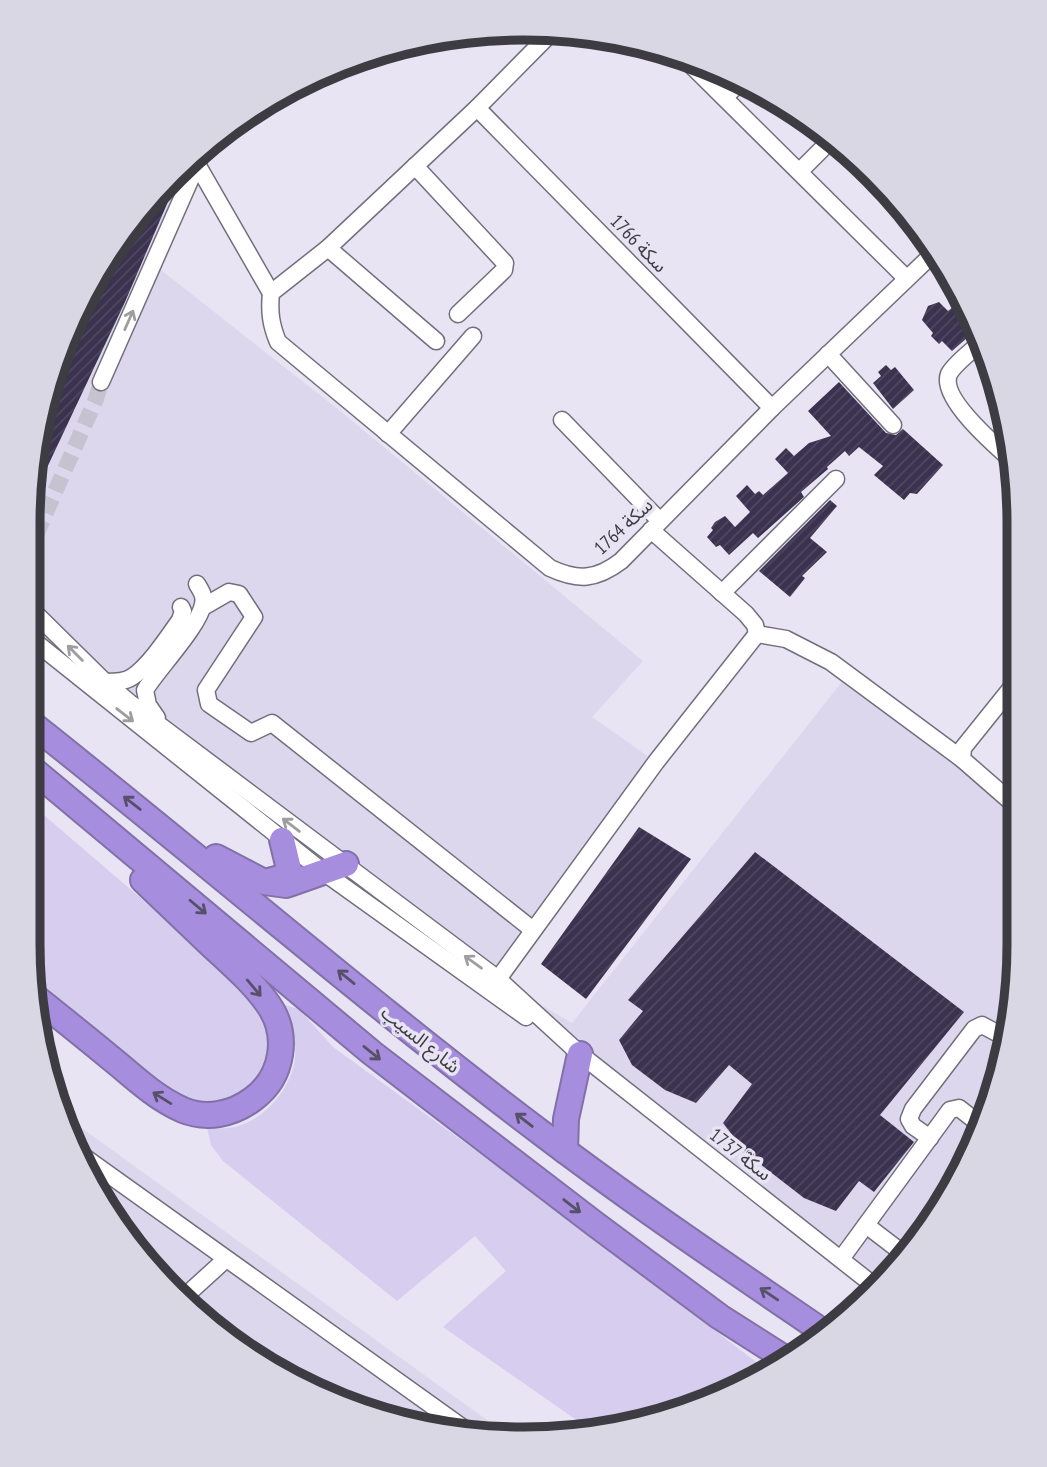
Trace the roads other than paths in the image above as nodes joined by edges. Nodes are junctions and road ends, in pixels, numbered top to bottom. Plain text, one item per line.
1 (544, 41) edge
2 (702, 75) edge
3 (734, 89) edge
4 (726, 97) junction
5 (477, 108) junction
6 (825, 146) edge
7 (198, 166) edge
8 (415, 166) junction
9 (197, 167) edge
10 (800, 171) junction
11 (328, 248) junction
12 (927, 259) edge
13 (906, 278) junction
14 (271, 293) junction
15 (458, 314) dead end
16 (473, 335) dead end
17 (436, 341) dead end
18 (974, 349) edge
19 (828, 354) junction
20 (103, 389) tunnel mouth
21 (772, 408) junction
22 (562, 420) dead end
23 (893, 425) dead end
24 (388, 434) junction
25 (1001, 450) edge
26 (836, 479) dead end
27 (656, 525) junction
28 (197, 584) dead end
29 (722, 593) junction
30 (181, 607) dead end
31 (203, 607) junction
32 (40, 616) edge
33 (757, 635) junction
34 (40, 646) edge
35 (105, 682) junction
36 (1007, 693) edge
37 (164, 729) junction
38 (40, 730) edge
39 (962, 759) junction
40 (40, 775) edge
41 (52, 784) junction
42 (1007, 798) edge
43 (172, 834) junction
44 (282, 840) junction
45 (346, 864) junction
46 (322, 871) junction
47 (264, 882) junction
48 (534, 930) junction
49 (498, 979) junction
50 (44, 1004) edge
51 (998, 1033) edge
52 (580, 1054) junction
53 (973, 1119) edge
54 (930, 1138) junction
55 (565, 1151) junction
56 (94, 1164) edge
57 (866, 1225) junction
58 (898, 1249) edge
59 (226, 1259) junction
60 (841, 1259) junction
61 (869, 1281) edge
62 (190, 1292) edge
63 (817, 1328) edge
64 (778, 1354) edge
65 (455, 1422) edge

1 - 5 street
2 - 4 street
3 - 4 street
4 - 10 street
5 - 8 street
5 - 21 street, سكة 1766
6 - 10 street
7 - 14 street
8 - 11 street
8 - 15 street
20 -> 9 street
10 - 13 street
11 - 14 street
11 - 17 street
12 - 13 street, سكة 1764
13 - 19 street, سكة 1764
14 - 24 street, سكة 1764
16 - 24 street
18 - 25 street
19 - 21 street, سكة 1764
19 - 23 street
21 - 27 street, سكة 1764
22 - 27 street
24 - 27 street, سكة 1764
26 - 29 street
27 - 29 street
28 - 31 street
29 - 33 street
30 - 35 street
31 - 37 street
31 - 48 street
35 -> 32 street
33 - 39 street
33 - 48 street
34 -> 44 street
35 - 37 street
36 - 39 street
45 -> 37 street
43 -> 38 highway, شارع السيب
39 - 42 street
40 - 41 highway, شارع السيب
41 -> 50 highway
41 -> 64 highway, شارع السيب
43 - 47 highway
55 -> 43 highway, شارع السيب
44 - 46 street
44 - 47 highway
45 - 46 highway
49 -> 45 street
46 - 47 highway
46 - 52 street
48 - 49 street
49 - 52 street
51 - 54 street
52 - 55 highway
52 - 60 street, سكة 1737
53 - 54 street
54 - 57 street
63 -> 55 highway, شارع السيب
56 - 59 street
57 - 58 street
57 - 60 street
59 - 62 street
59 - 65 street
60 - 61 street, سكة 1737

